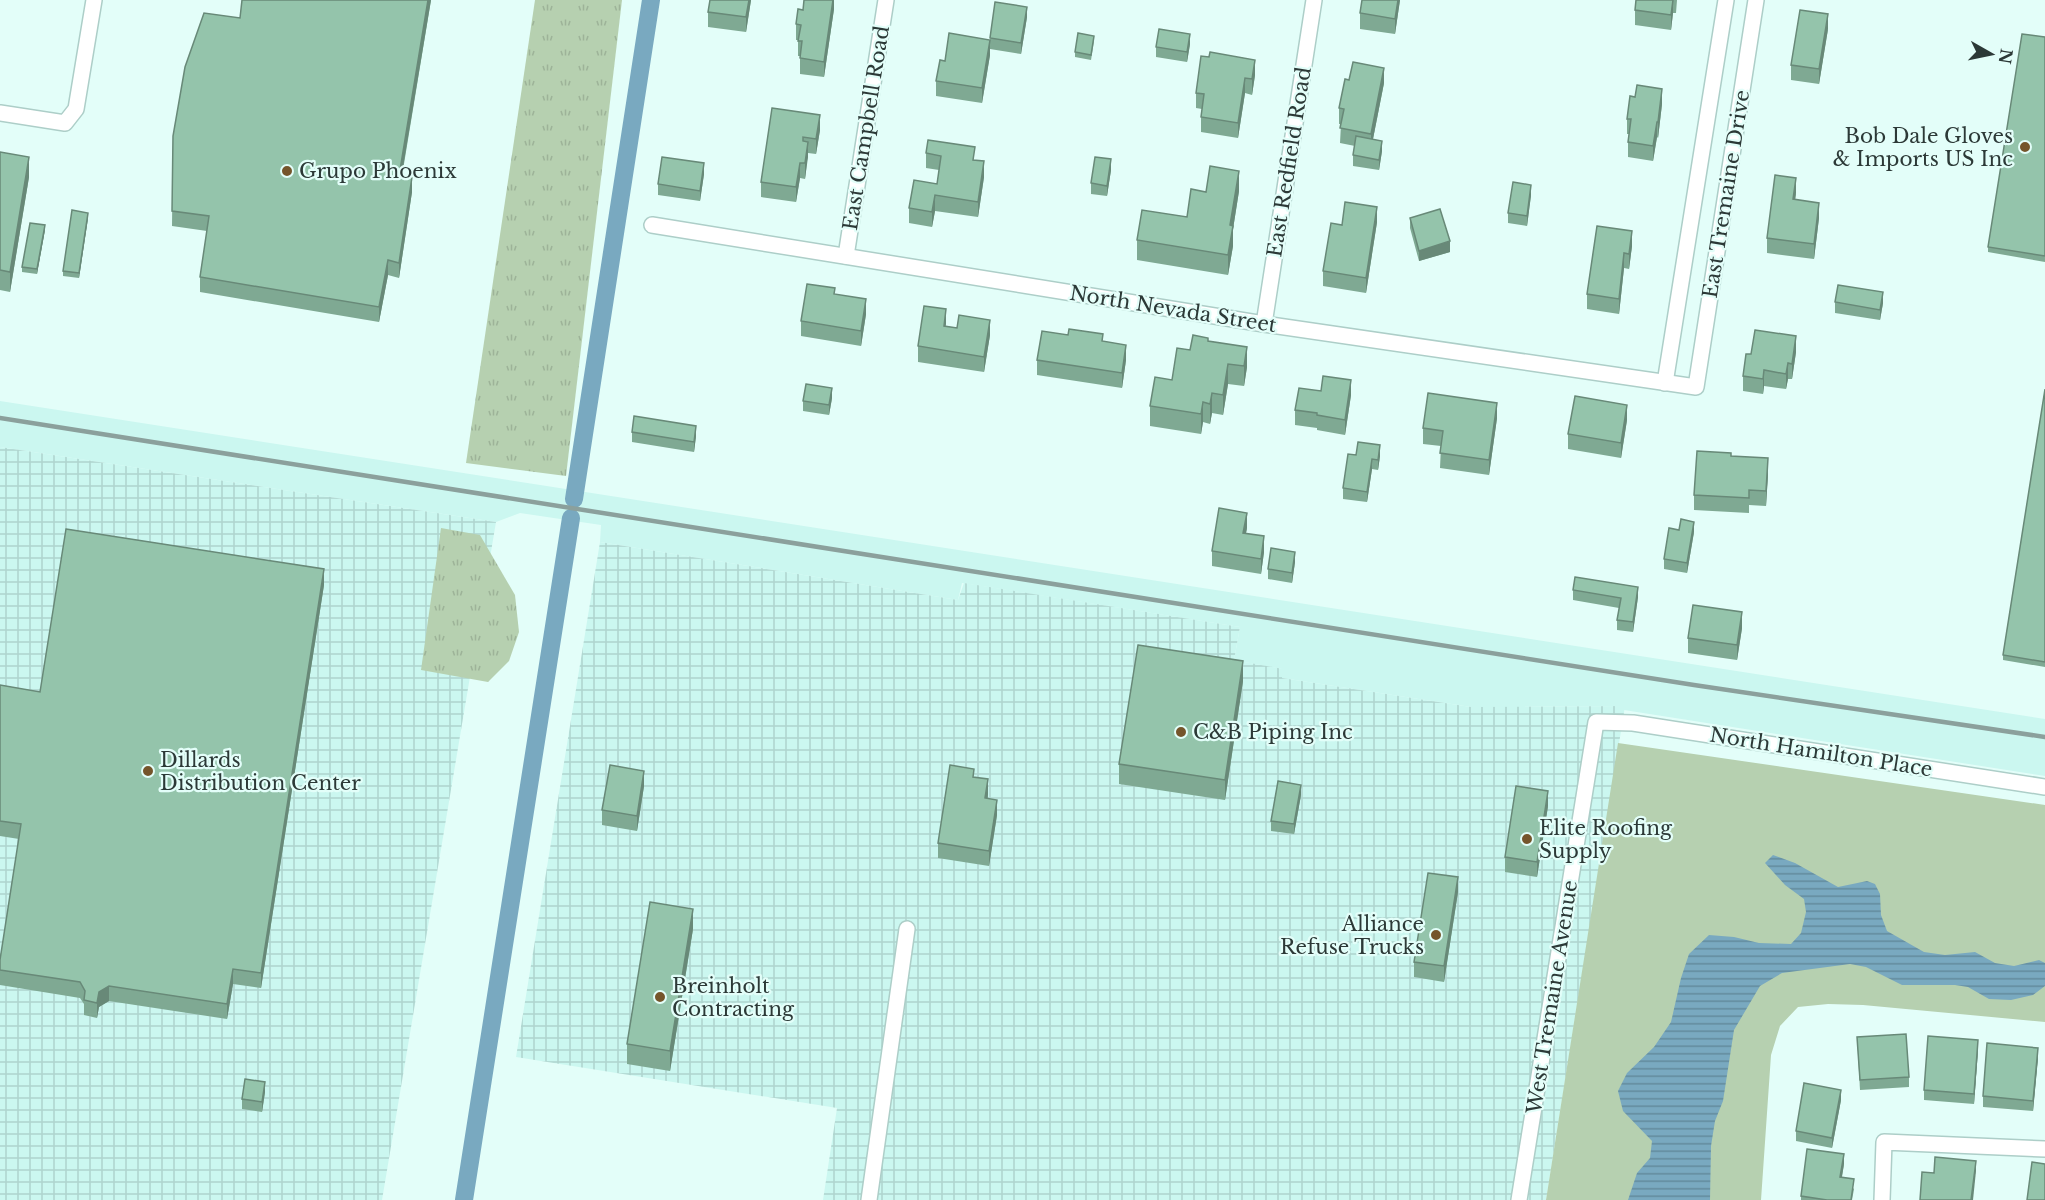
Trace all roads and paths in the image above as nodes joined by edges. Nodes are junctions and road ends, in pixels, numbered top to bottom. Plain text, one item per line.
1 (94, 0) edge
2 (886, 0) edge
3 (1314, 0) edge
4 (1726, 0) edge
5 (1756, 0) edge
6 (0, 113) edge
7 (652, 225) dead end
8 (846, 256) junction
9 (1264, 324) junction
10 (1665, 383) junction
11 (1696, 387) joint
12 (1596, 722) joint
13 (2045, 787) edge
14 (907, 929) dead end
15 (2045, 1149) edge
16 (869, 1200) edge
17 (1519, 1200) edge
18 (1882, 1200) edge

1 - 6 street
2 - 8 street, East Campbell Road
3 - 9 street, East Redfield Road
4 - 10 street, East Tremaine Drive
5 - 11 street, East Tremaine Drive
7 - 8 street, North Nevada Street
8 - 9 street, North Nevada Street
9 - 10 street, North Nevada Street
10 - 11 street, North Nevada Street
12 - 13 street, North Hamilton Place
12 - 17 street, West Tremaine Avenue
14 - 16 street
15 - 18 street

